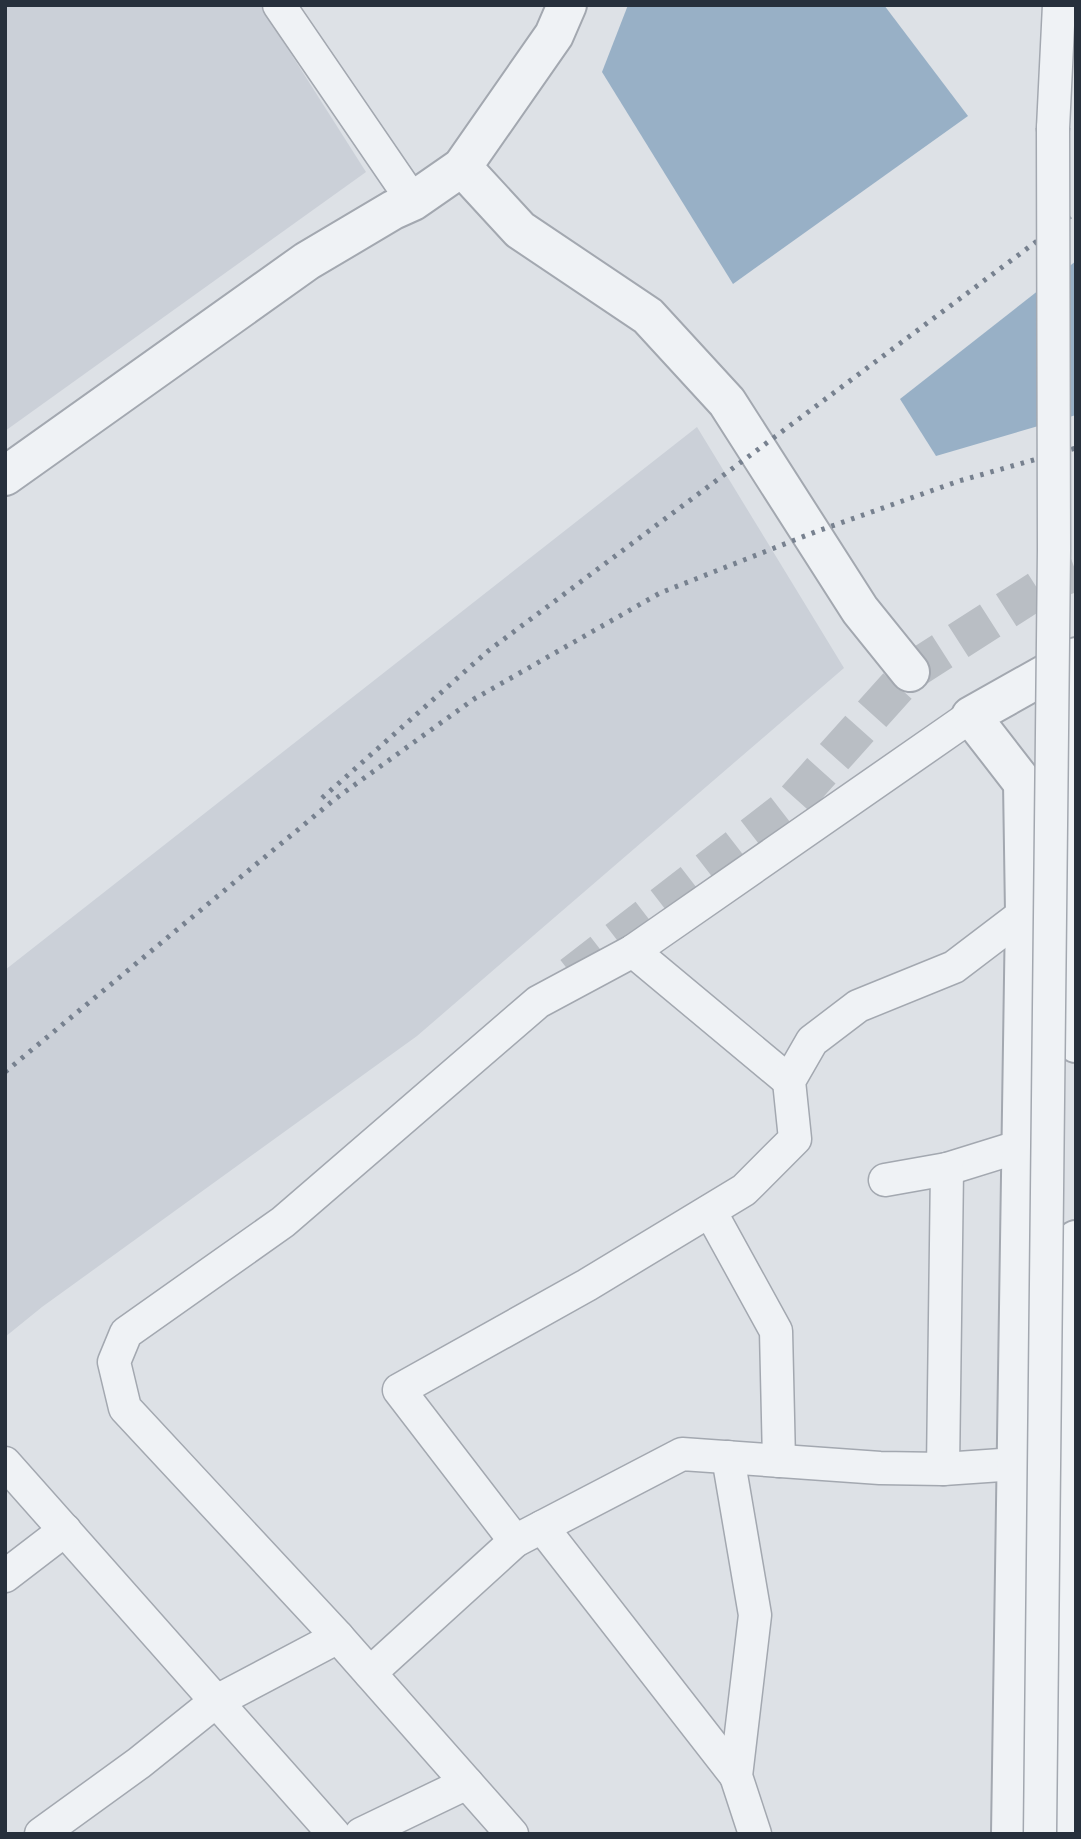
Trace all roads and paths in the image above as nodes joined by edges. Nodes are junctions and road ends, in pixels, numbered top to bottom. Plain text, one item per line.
1 (279, 5) edge
2 (567, 5) edge
3 (1059, 5) edge
4 (462, 167) junction
5 (413, 201) junction
6 (5, 476) edge
7 (1074, 658) edge
8 (910, 672) dead end
9 (971, 716) junction
10 (1025, 913) junction
11 (633, 951) junction
12 (1076, 1043) edge
13 (789, 1081) junction
14 (1021, 1146) junction
15 (947, 1169) junction
16 (885, 1180) dead end
17 (710, 1211) junction
18 (1076, 1240) edge
19 (1074, 1366) edge
20 (728, 1457) junction
21 (779, 1461) junction
22 (5, 1463) edge
23 (1016, 1464) junction
24 (943, 1469) junction
25 (1074, 1526) edge
26 (542, 1527) junction
27 (65, 1531) junction
28 (515, 1541) junction
29 (5, 1576) edge
30 (338, 1637) junction
31 (370, 1673) junction
32 (215, 1702) junction
33 (736, 1776) junction
34 (467, 1783) junction
35 (41, 1834) edge
36 (334, 1834) edge
37 (361, 1834) edge
38 (512, 1834) edge
39 (755, 1834) edge
40 (1011, 1834) edge
41 (1040, 1834) edge
42 (1075, 1834) edge

1 - 5 street
2 - 4 street
3 - 41 street, bridge
4 - 5 street
4 - 8 street
5 - 6 street
7 - 9 street
7 - 12 street
9 - 10 street
9 - 11 street
10 - 13 street
10 - 14 street
11 - 13 street
11 - 30 street
13 - 17 street
14 - 15 street
14 - 23 street
15 - 16 street
15 - 24 street
17 - 21 street
17 - 28 street
18 - 19 street
19 - 25 street
20 - 21 street
20 - 26 street
20 - 33 street
21 - 24 street
22 - 27 street
23 - 24 street
23 - 40 street
25 - 42 street
26 - 28 street
26 - 33 street
27 - 29 street
27 - 32 street
28 - 31 street
30 - 31 street
30 - 32 street
31 - 34 street
32 - 35 street
32 - 36 street
33 - 39 street
34 - 37 street
34 - 38 street

